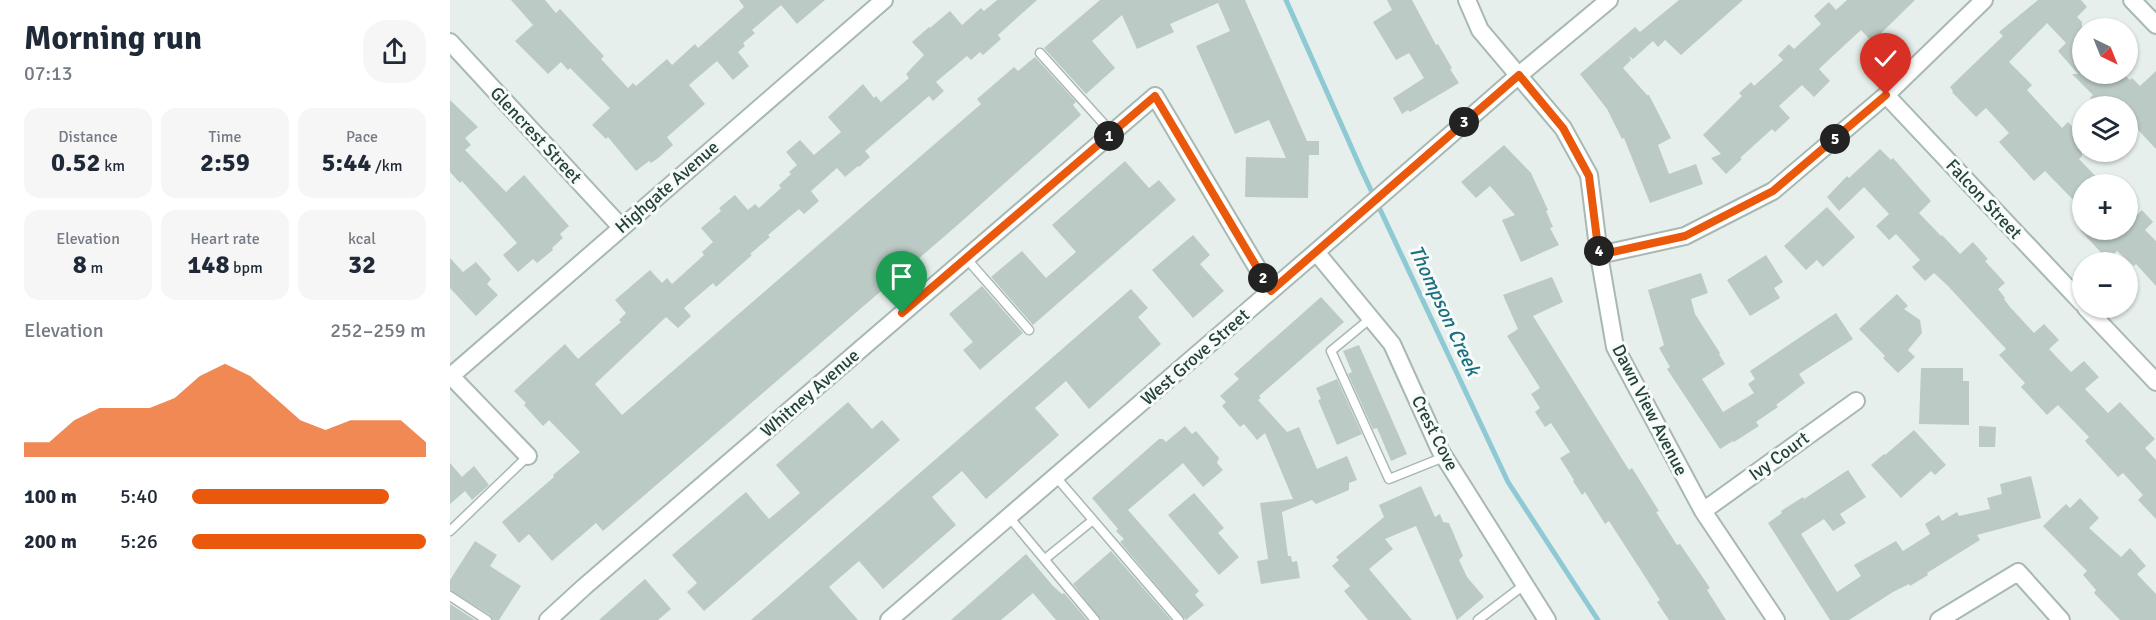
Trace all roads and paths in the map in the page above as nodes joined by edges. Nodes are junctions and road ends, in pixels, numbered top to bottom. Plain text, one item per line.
1 (884, 0) edge
2 (1467, 0) edge
3 (1609, 0) edge
4 (1984, 0) edge
5 (2132, 0) edge
6 (2156, 25) edge
7 (450, 42) edge
8 (1040, 53) dead end
9 (1519, 75) junction
10 (1886, 95) junction
11 (1112, 133) junction
12 (621, 227) junction
13 (1316, 252) junction
14 (1599, 255) junction
15 (966, 258) junction
16 (1271, 291) junction
17 (2072, 292) edge
18 (1371, 318) junction
19 (2095, 318) edge
20 (1029, 330) dead end
21 (451, 376) edge
22 (2156, 382) edge
23 (1856, 401) dead end
24 (528, 456) joint
25 (1444, 457) junction
26 (1056, 477) junction
27 (1703, 512) junction
28 (1009, 517) junction
29 (1093, 520) junction
30 (450, 531) edge
31 (1045, 559) junction
32 (1524, 585) junction
33 (450, 596) edge
34 (487, 620) edge
35 (548, 620) edge
36 (890, 620) edge
37 (1095, 620) edge
38 (1179, 620) edge
39 (1478, 620) edge
40 (1546, 620) edge
41 (1776, 620) edge
42 (1939, 620) edge
43 (2061, 620) edge

1 - 12 street, Highgate Avenue
2 - 9 street, Dawn View Avenue
3 - 9 street, West Grove Street
4 - 10 street
5 - 6 street
7 - 12 street, Glencrest Street
8 - 11 lane
9 - 13 street, West Grove Street
9 - 14 street, Dawn View Avenue
10 - 14 street
10 - 17 street, Falcon Street
11 - 15 street, Whitney Avenue
11 - 16 street, Whitney Avenue
12 - 21 street, Highgate Avenue
13 - 16 street, West Grove Street
13 - 18 street, Crest Cove
14 - 27 street, Dawn View Avenue
15 - 20 lane
15 - 35 street, Whitney Avenue
16 - 26 street, West Grove Street
18 - 25 street, Crest Cove
18 - 25 lane
19 - 22 street
21 - 24 street
23 - 27 street, Ivy Court
24 - 30 lane
25 - 32 street, Crest Cove
26 - 28 street, West Grove Street
26 - 29 lane
27 - 41 street, Dawn View Avenue
28 - 31 lane
28 - 36 street, West Grove Street
29 - 31 lane
29 - 38 lane
31 - 37 lane
32 - 39 lane
32 - 40 street, Crest Cove
33 - 34 lane
42 - 43 street

